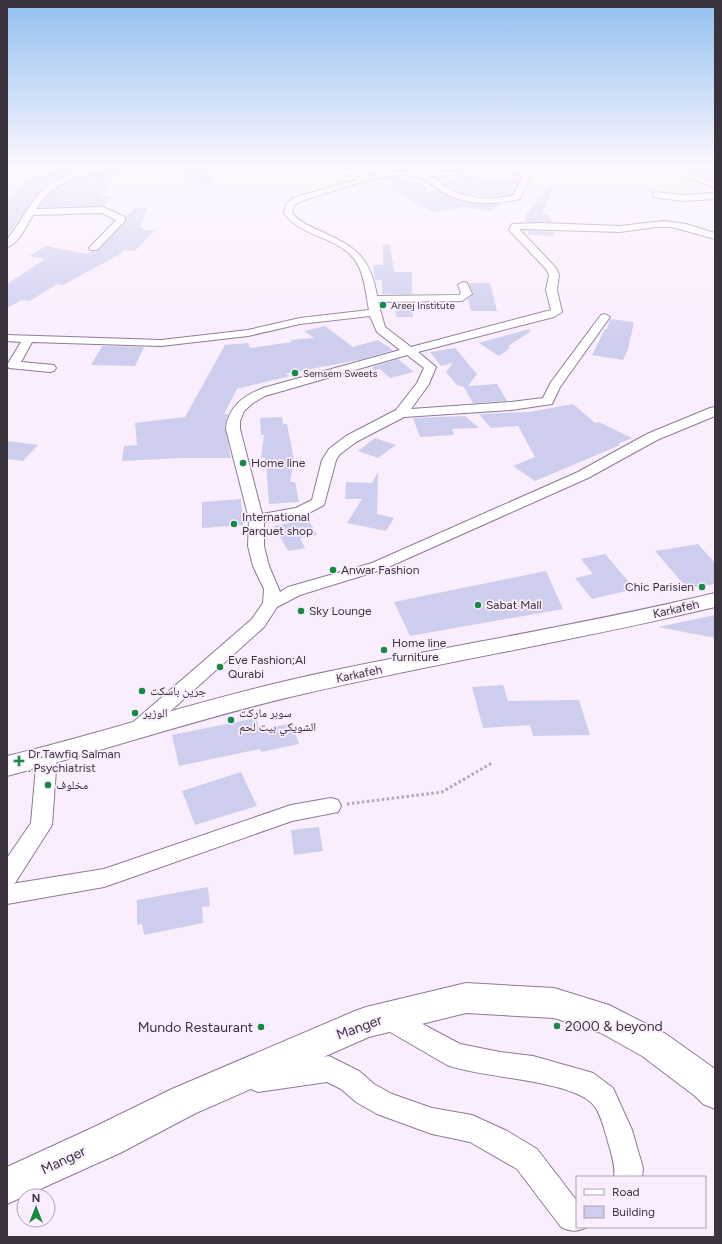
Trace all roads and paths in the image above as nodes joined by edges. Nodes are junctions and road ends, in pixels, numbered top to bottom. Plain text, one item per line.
1 (22, 225) edge
2 (116, 225) edge
3 (302, 225) edge
4 (549, 225) edge
5 (552, 225) edge
6 (650, 225) edge
7 (685, 225) edge
8 (715, 236) edge
9 (7, 244) edge
10 (94, 248) dead end
11 (463, 285) dead end
12 (374, 306) junction
13 (605, 317) dead end
14 (7, 338) edge
15 (28, 340) junction
16 (409, 351) junction
17 (50, 368) dead end
18 (715, 411) edge
19 (401, 413) junction
20 (256, 519) junction
21 (715, 600) edge
22 (271, 603) junction
23 (138, 729) junction
24 (47, 756) junction
25 (492, 763) dead end
26 (7, 766) edge
27 (331, 806) joint
28 (7, 876) edge
29 (7, 894) edge
30 (386, 1017) junction
31 (225, 1083) junction
32 (715, 1092) edge
33 (628, 1176) edge
34 (7, 1186) edge
35 (576, 1216) edge

1 - 9 street
2 - 10 street
3 - 12 street
4 - 16 street
5 - 6 street
7 - 8 street
11 - 12 street
12 - 15 street
12 - 16 street
13 - 19 street
14 - 15 street
15 - 17 street
16 - 19 street
16 - 20 street
18 - 22 street
19 - 20 street
20 - 22 street
21 - 23 street, Karkafeh
22 - 23 street
23 - 24 street, Karkafeh
24 - 26 street, Karkafeh
24 - 28 street
25 - 27 path
27 - 29 street
30 - 31 street, Manger
30 - 32 street, Manger
30 - 33 street
31 - 34 street, Manger
31 - 35 street

